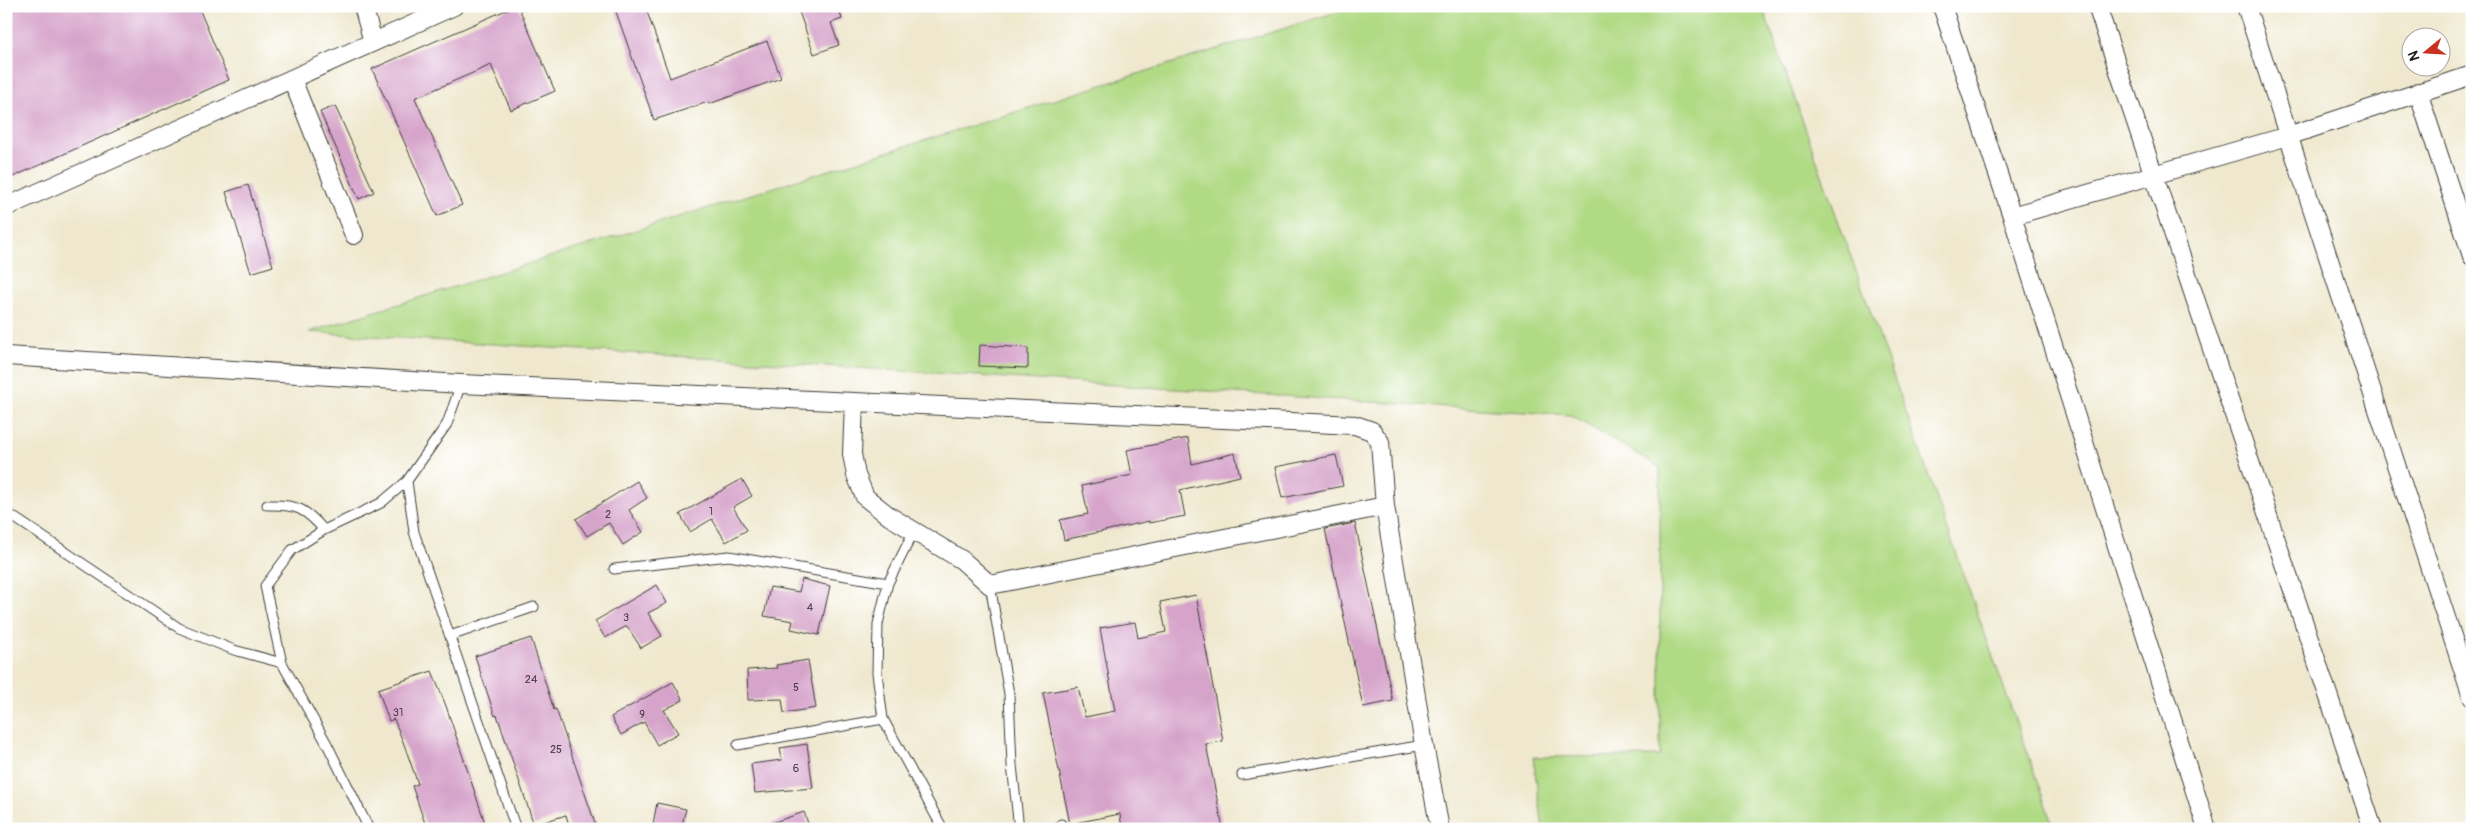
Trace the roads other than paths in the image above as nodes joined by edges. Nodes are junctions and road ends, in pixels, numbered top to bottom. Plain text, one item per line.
1 (363, 6) edge
2 (454, 6) edge
3 (1942, 6) edge
4 (2097, 6) edge
5 (2246, 6) edge
6 (373, 42) junction
7 (2472, 75) edge
8 (292, 79) junction
9 (2418, 92) junction
10 (2288, 136) junction
11 (2153, 176) junction
12 (6, 207) edge
13 (2012, 216) junction
14 (354, 235) dead end
15 (2472, 256) edge
16 (6, 356) edge
17 (461, 384) junction
18 (854, 403) junction
19 (406, 482) junction
20 (267, 505) dead end
21 (1385, 506) junction
22 (6, 512) edge
23 (324, 530) junction
24 (914, 532) junction
25 (614, 569) dead end
26 (888, 582) junction
27 (990, 585) junction
28 (534, 607) dead end
29 (450, 636) junction
30 (282, 663) junction
31 (2472, 697) edge
32 (883, 719) junction
33 (738, 745) dead end
34 (1424, 745) junction
35 (1242, 776) dead end
36 (369, 829) edge
37 (516, 829) edge
38 (943, 829) edge
39 (1019, 829) edge
40 (1440, 829) edge
41 (2207, 829) edge
42 (2373, 829) edge

1 - 6 street
2 - 6 street
3 - 13 street
4 - 11 street
5 - 10 street
6 - 8 street
7 - 9 street
8 - 12 street
8 - 14 street
9 - 10 street
9 - 15 street
10 - 11 street
10 - 31 street
11 - 13 street
11 - 42 street
13 - 41 street
16 - 17 street
17 - 18 street
17 - 19 lane
18 - 21 street
18 - 24 street
19 - 23 lane
19 - 29 lane
20 - 23 lane
21 - 27 street
21 - 34 street
22 - 30 lane
23 - 30 lane
24 - 26 lane
24 - 27 street
25 - 26 lane
26 - 32 lane
27 - 39 lane
28 - 29 lane
29 - 37 lane
30 - 36 lane
32 - 33 lane
32 - 38 lane
34 - 35 lane
34 - 40 street

